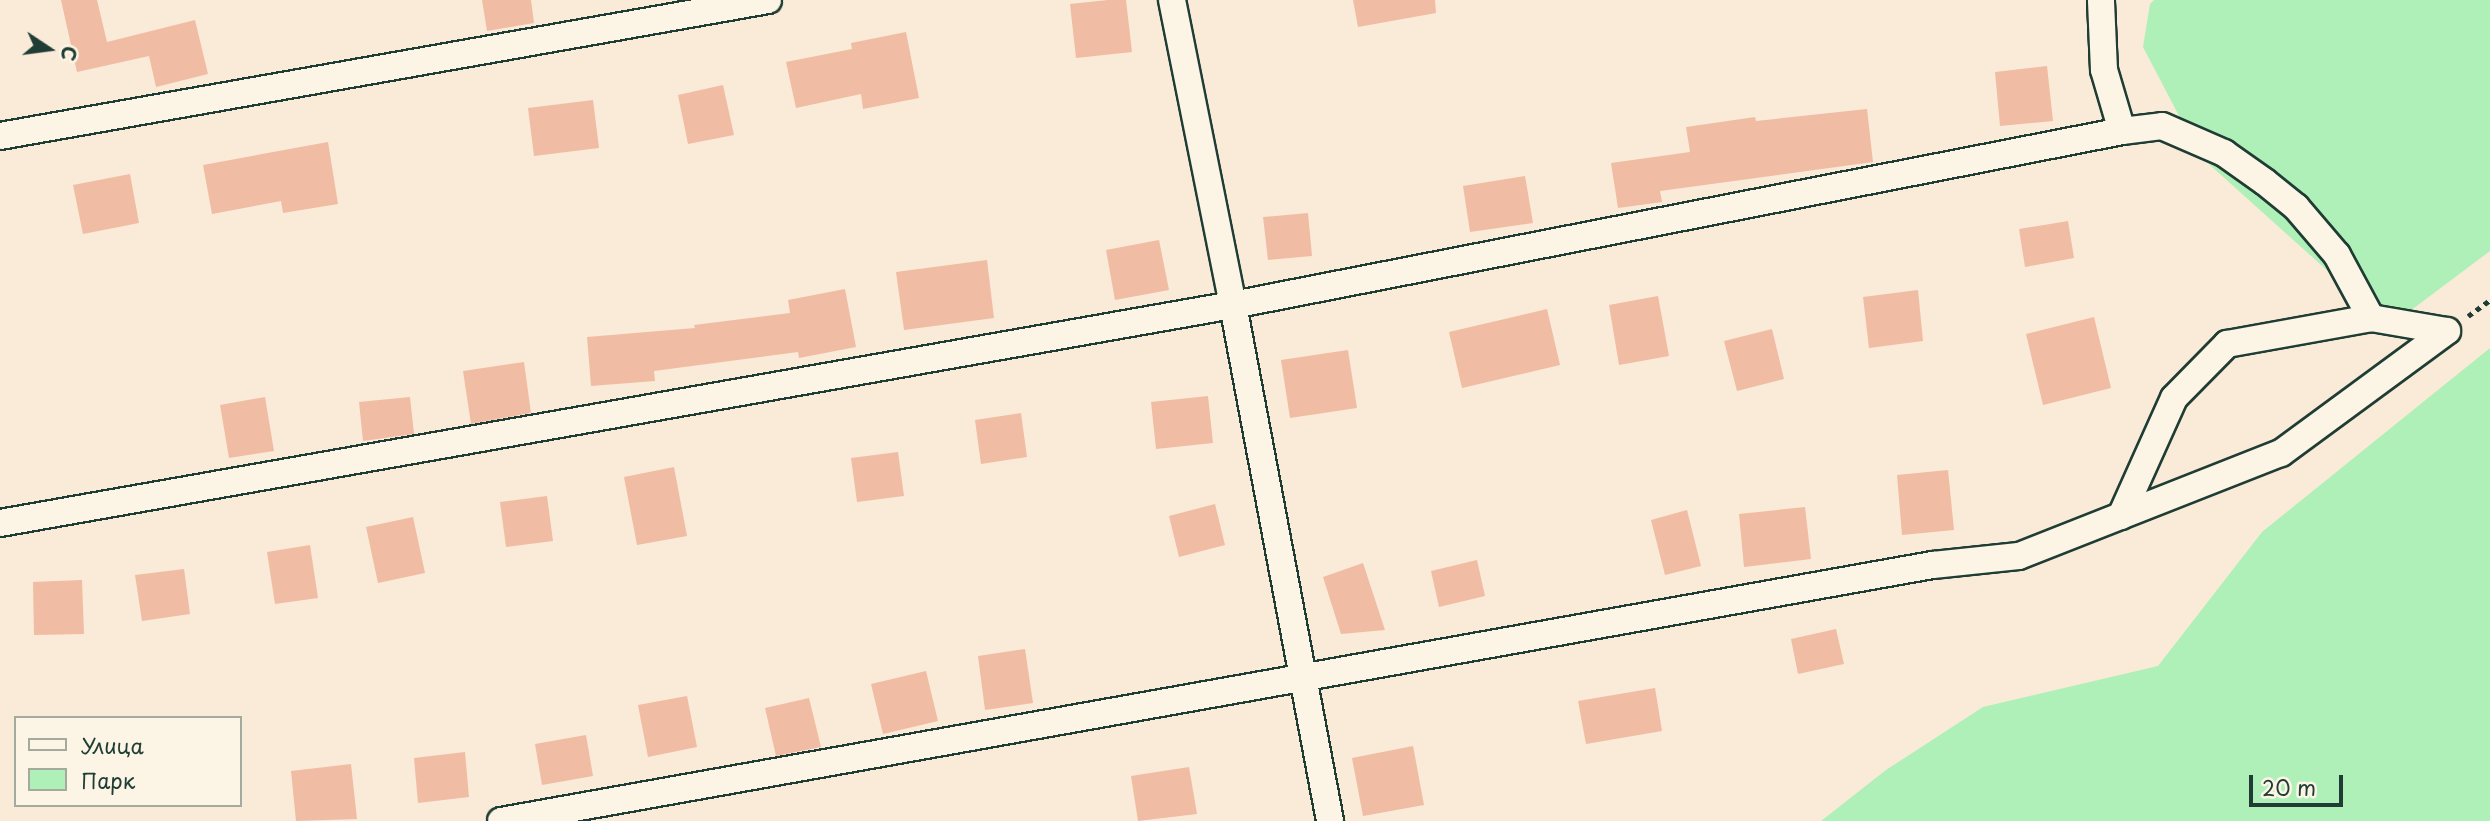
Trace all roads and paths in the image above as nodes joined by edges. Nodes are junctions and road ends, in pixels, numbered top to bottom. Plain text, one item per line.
1 (768, 0) edge
2 (1172, 0) edge
3 (2101, 0) edge
4 (2122, 131) junction
5 (0, 136) edge
6 (1233, 304) junction
7 (2371, 318) junction
8 (2121, 516) junction
9 (0, 523) edge
10 (1301, 677) junction
11 (501, 821) edge
12 (1330, 821) edge

1 - 5 street
2 - 6 street
3 - 4 street
4 - 6 street
4 - 7 street
6 - 9 street
6 - 10 street
7 - 8 street
7 - 8 street
8 - 10 street
10 - 11 street
10 - 12 street

